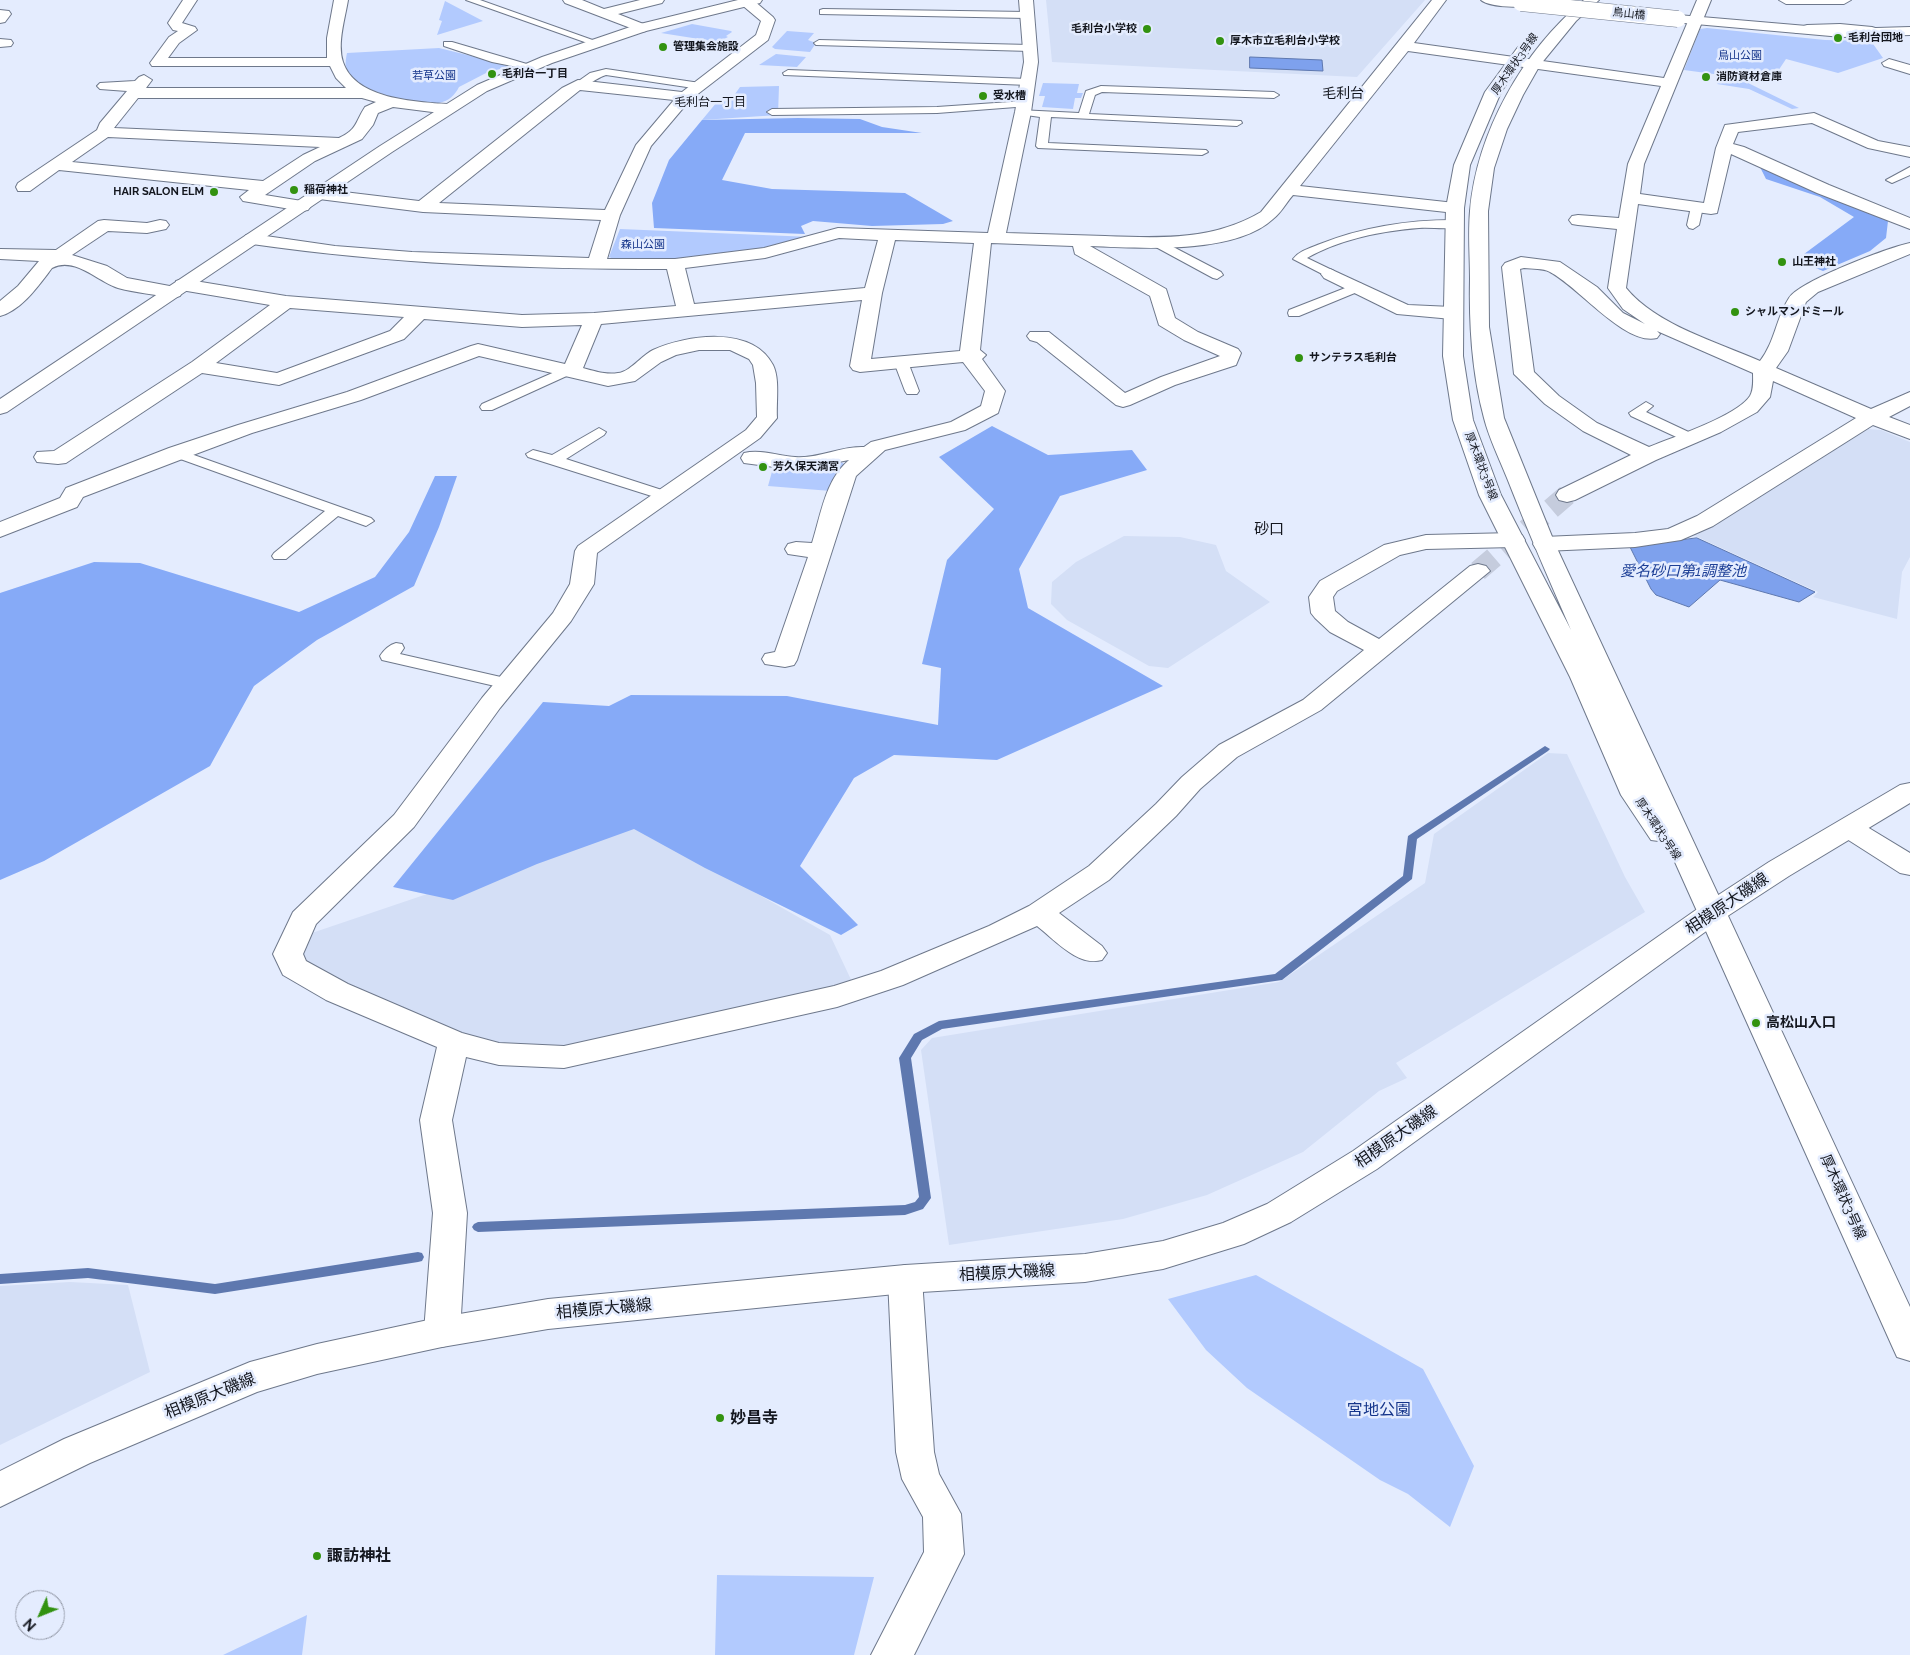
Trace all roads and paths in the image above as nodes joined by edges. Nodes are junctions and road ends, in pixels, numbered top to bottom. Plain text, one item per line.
1 (190, 0) edge
2 (340, 0) edge
3 (471, 0) edge
4 (570, 0) edge
5 (657, 0) edge
6 (1439, 0) edge
7 (1488, 0) edge
8 (1568, 0) edge
9 (1592, 0) edge
10 (1704, 0) edge
11 (1786, 0) edge
12 (1844, 0) edge
13 (751, 1) edge
14 (1027, 7) edge
15 (823, 12) dead end
16 (604, 13) junction
17 (1695, 21) junction
18 (641, 28) junction
19 (1910, 31) edge
20 (596, 43) junction
21 (819, 43) dead end
22 (448, 44) dead end
23 (1404, 46) junction
24 (1030, 48) junction
25 (336, 62) junction
26 (1524, 62) junction
27 (157, 63) junction
28 (1890, 63) dead end
29 (532, 67) junction
30 (1910, 70) edge
31 (788, 73) dead end
32 (1028, 82) junction
33 (1669, 83) junction
34 (578, 85) junction
35 (105, 86) dead end
36 (700, 86) junction
37 (137, 89) junction
38 (368, 94) junction
39 (1274, 95) dead end
40 (685, 97) junction
41 (390, 102) junction
42 (448, 108) junction
43 (1024, 108) junction
44 (1797, 109) dead end
45 (772, 112) dead end
46 (1046, 114) junction
47 (1083, 116) junction
48 (1814, 118) junction
49 (1237, 123) dead end
50 (518, 130) junction
51 (105, 132) junction
52 (540, 133) dead end
53 (341, 143) junction
54 (1724, 148) junction
55 (1202, 152) dead end
56 (1910, 152) edge
57 (54, 165) junction
58 (1910, 170) edge
59 (1892, 180) dead end
60 (24, 186) dead end
61 (265, 186) junction
62 (1291, 190) junction
63 (319, 194) junction
64 (1630, 198) junction
65 (302, 206) junction
66 (423, 207) junction
67 (1697, 207) junction
68 (611, 215) junction
69 (1454, 216) junction
70 (1578, 220) dead end
71 (1626, 224) junction
72 (1910, 224) edge
73 (160, 225) dead end
74 (1693, 225) dead end
75 (888, 234) junction
76 (990, 238) junction
77 (252, 239) junction
78 (1082, 242) junction
79 (1158, 243) junction
80 (1910, 248) edge
81 (0, 254) edge
82 (57, 258) junction
83 (596, 264) junction
84 (675, 264) junction
85 (1217, 274) dead end
86 (1330, 274) joint
87 (1358, 287) junction
88 (178, 288) junction
89 (873, 293) junction
90 (286, 302) junction
91 (0, 310) edge
92 (686, 310) junction
93 (1294, 313) dead end
94 (418, 314) junction
95 (1452, 314) junction
96 (594, 319) junction
97 (1037, 336) dead end
98 (972, 355) junction
99 (1739, 360) junction
100 (901, 362) junction
101 (199, 366) junction
102 (1763, 371) junction
103 (569, 372) junction
104 (912, 391) dead end
105 (1910, 398) edge
106 (1646, 406) dead end
107 (487, 407) dead end
108 (0, 408) edge
109 (1872, 417) junction
110 (599, 432) dead end
111 (1910, 434) edge
112 (1690, 438) junction
113 (177, 453) junction
114 (533, 454) dead end
115 (868, 454) junction
116 (1648, 455) junction
117 (45, 457) dead end
118 (752, 458) dead end
119 (554, 460) junction
120 (1567, 495) tunnel mouth
121 (663, 496) junction
122 (336, 510) junction
123 (366, 521) dead end
124 (0, 530) edge
125 (1514, 540) junction
126 (1544, 544) junction
127 (796, 549) dead end
128 (822, 551) junction
129 (280, 556) dead end
130 (1478, 571) tunnel mouth
131 (396, 648) dead end
132 (1380, 649) junction
133 (774, 660) dead end
134 (508, 684) junction
135 (1910, 791) edge
136 (1849, 828) junction
137 (1910, 866) edge
138 (1713, 912) junction
139 (1040, 913) junction
140 (1092, 953) dead end
141 (454, 1042) junction
142 (904, 1279) junction
143 (442, 1332) junction
144 (1910, 1346) edge
145 (0, 1490) edge
146 (892, 1655) edge

1 - 27 street
2 - 25 street
3 - 20 lane
4 - 16 street
5 - 16 street
6 - 23 street
7 - 17 street, 鳥山橋, bridge
8 - 26 street, 厚木環状3号線
9 - 26 street, 厚木環状3号線
10 - 17 street
11 - 12 street
13 - 18 street
13 - 36 street
14 - 15 lane
14 - 24 street
16 - 18 street
17 - 19 street, 鳥山橋
17 - 33 street
18 - 20 street
20 - 29 street
21 - 24 lane
22 - 29 lane
23 - 26 street
23 - 62 street
24 - 32 street
25 - 27 street
25 - 38 street
26 - 33 street
26 - 69 street, 厚木環状3号線
26 - 126 street, 厚木環状3号線
27 - 37 street
28 - 30 street
29 - 42 street
31 - 32 lane
32 - 43 street
33 - 64 street
34 - 36 lane
34 - 40 street
34 - 50 street
35 - 37 street
36 - 40 street
37 - 38 street
37 - 51 street
38 - 41 street
39 - 47 lane
40 - 68 street
41 - 42 street
41 - 53 street
42 - 63 street
43 - 45 lane
43 - 46 lane
43 - 76 street
44 - 48 street
46 - 47 lane
46 - 55 lane
47 - 49 lane
48 - 54 street
48 - 56 street
50 - 52 street
50 - 66 street
51 - 53 street
51 - 57 street
53 - 61 street
54 - 67 street
54 - 72 street
57 - 60 street
57 - 61 street
58 - 59 lane
61 - 65 street
62 - 69 street
62 - 79 street
63 - 65 street
63 - 66 street
64 - 67 street
64 - 71 street
65 - 77 street
66 - 68 street
67 - 74 lane
68 - 83 street
69 - 86 lane
69 - 95 street, 厚木環状3号線
70 - 71 street
71 - 99 street
73 - 82 street
75 - 76 street
75 - 84 street
75 - 89 street
76 - 78 street
76 - 98 street
77 - 83 street
77 - 88 street
78 - 79 street
78 - 97 street
79 - 85 lane
80 - 102 street
81 - 82 street
82 - 88 street
82 - 91 street
83 - 84 street
84 - 92 street
86 - 87 street
87 - 93 lane
87 - 95 street
88 - 90 street
88 - 108 street
89 - 92 street
89 - 100 street
90 - 94 street
90 - 101 street
92 - 96 street
94 - 96 street
94 - 101 street
95 - 125 street, 厚木環状3号線
96 - 103 street
98 - 100 street
98 - 115 street
99 - 102 street
99 - 116 street
100 - 104 lane
101 - 117 street
102 - 109 street
102 - 112 street
103 - 107 lane
103 - 113 street
103 - 121 street
105 - 109 street
106 - 112 lane
109 - 111 street
109 - 126 street
110 - 119 lane
112 - 116 street
113 - 122 lane
113 - 124 street
114 - 119 lane
115 - 118 street
115 - 128 street
116 - 120 street
119 - 121 lane
121 - 134 street
122 - 123 lane
122 - 129 lane
125 - 132 street
125 - 138 street, 厚木環状3号線
126 - 138 street, 厚木環状3号線
127 - 128 street
128 - 133 street
130 - 132 street
131 - 134 lane
132 - 139 street
134 - 141 street
135 - 136 street, 相模原大磯線
136 - 137 street
136 - 138 street, 相模原大磯線
138 - 142 street, 相模原大磯線
138 - 144 street, 厚木環状3号線
139 - 140 street
139 - 141 street
141 - 143 street
142 - 143 street, 相模原大磯線
142 - 146 street
143 - 145 street, 相模原大磯線

